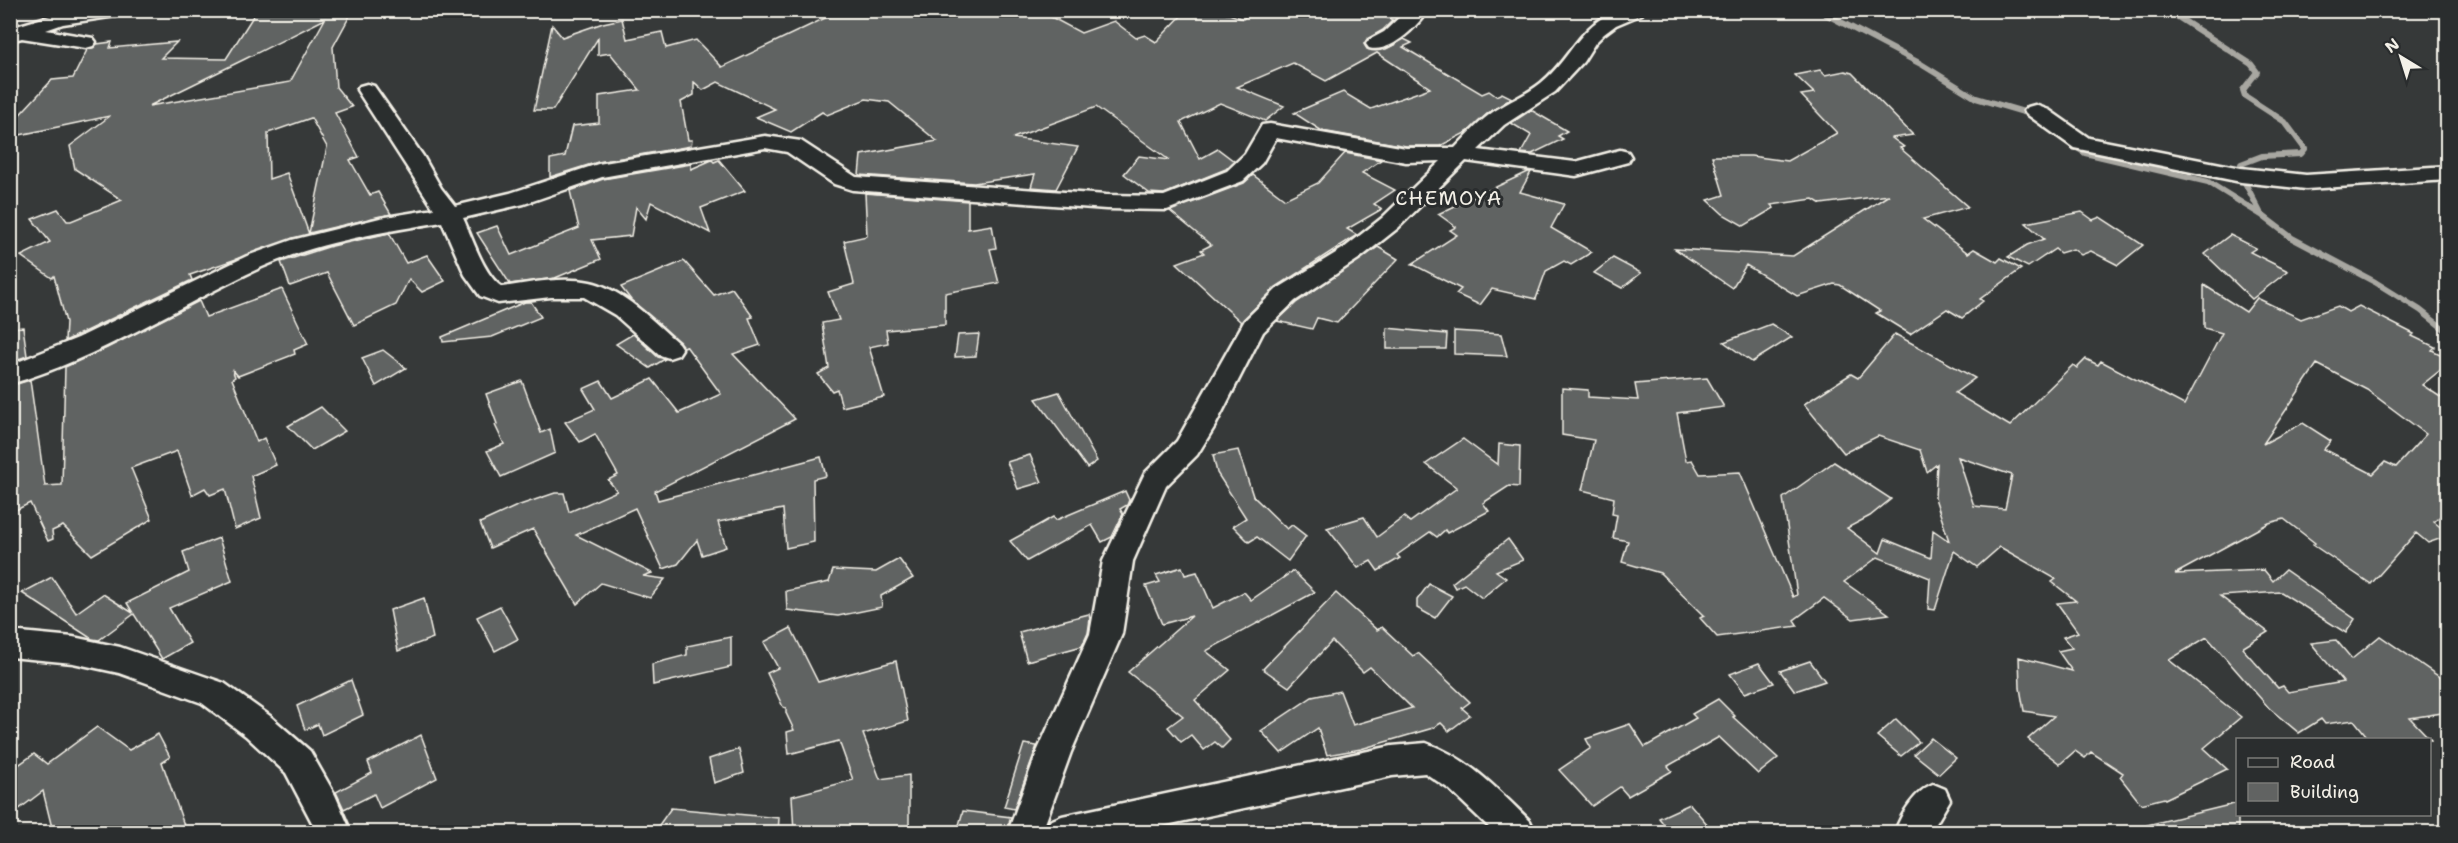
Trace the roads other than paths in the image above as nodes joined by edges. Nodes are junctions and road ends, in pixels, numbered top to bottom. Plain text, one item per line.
1 (116, 10) edge
2 (1419, 10) edge
3 (1635, 10) edge
4 (15, 33) edge
5 (86, 42) dead end
6 (1376, 44) dead end
7 (367, 90) dead end
8 (2035, 111) dead end
9 (1463, 154) junction
10 (1620, 157) dead end
11 (2448, 173) edge
12 (450, 214) junction
13 (669, 349) dead end
14 (10, 375) edge
15 (10, 644) edge
16 (1933, 800) dead end
17 (334, 832) edge
18 (1025, 832) edge
19 (1062, 832) edge
20 (1518, 832) edge
21 (1912, 832) edge

1 - 4 street
2 - 6 street
3 - 9 street
4 - 5 street
7 - 12 street
8 - 11 street
9 - 10 street
9 - 12 street
9 - 18 street
12 - 13 street
12 - 14 street
15 - 17 street
16 - 21 street
19 - 20 street

